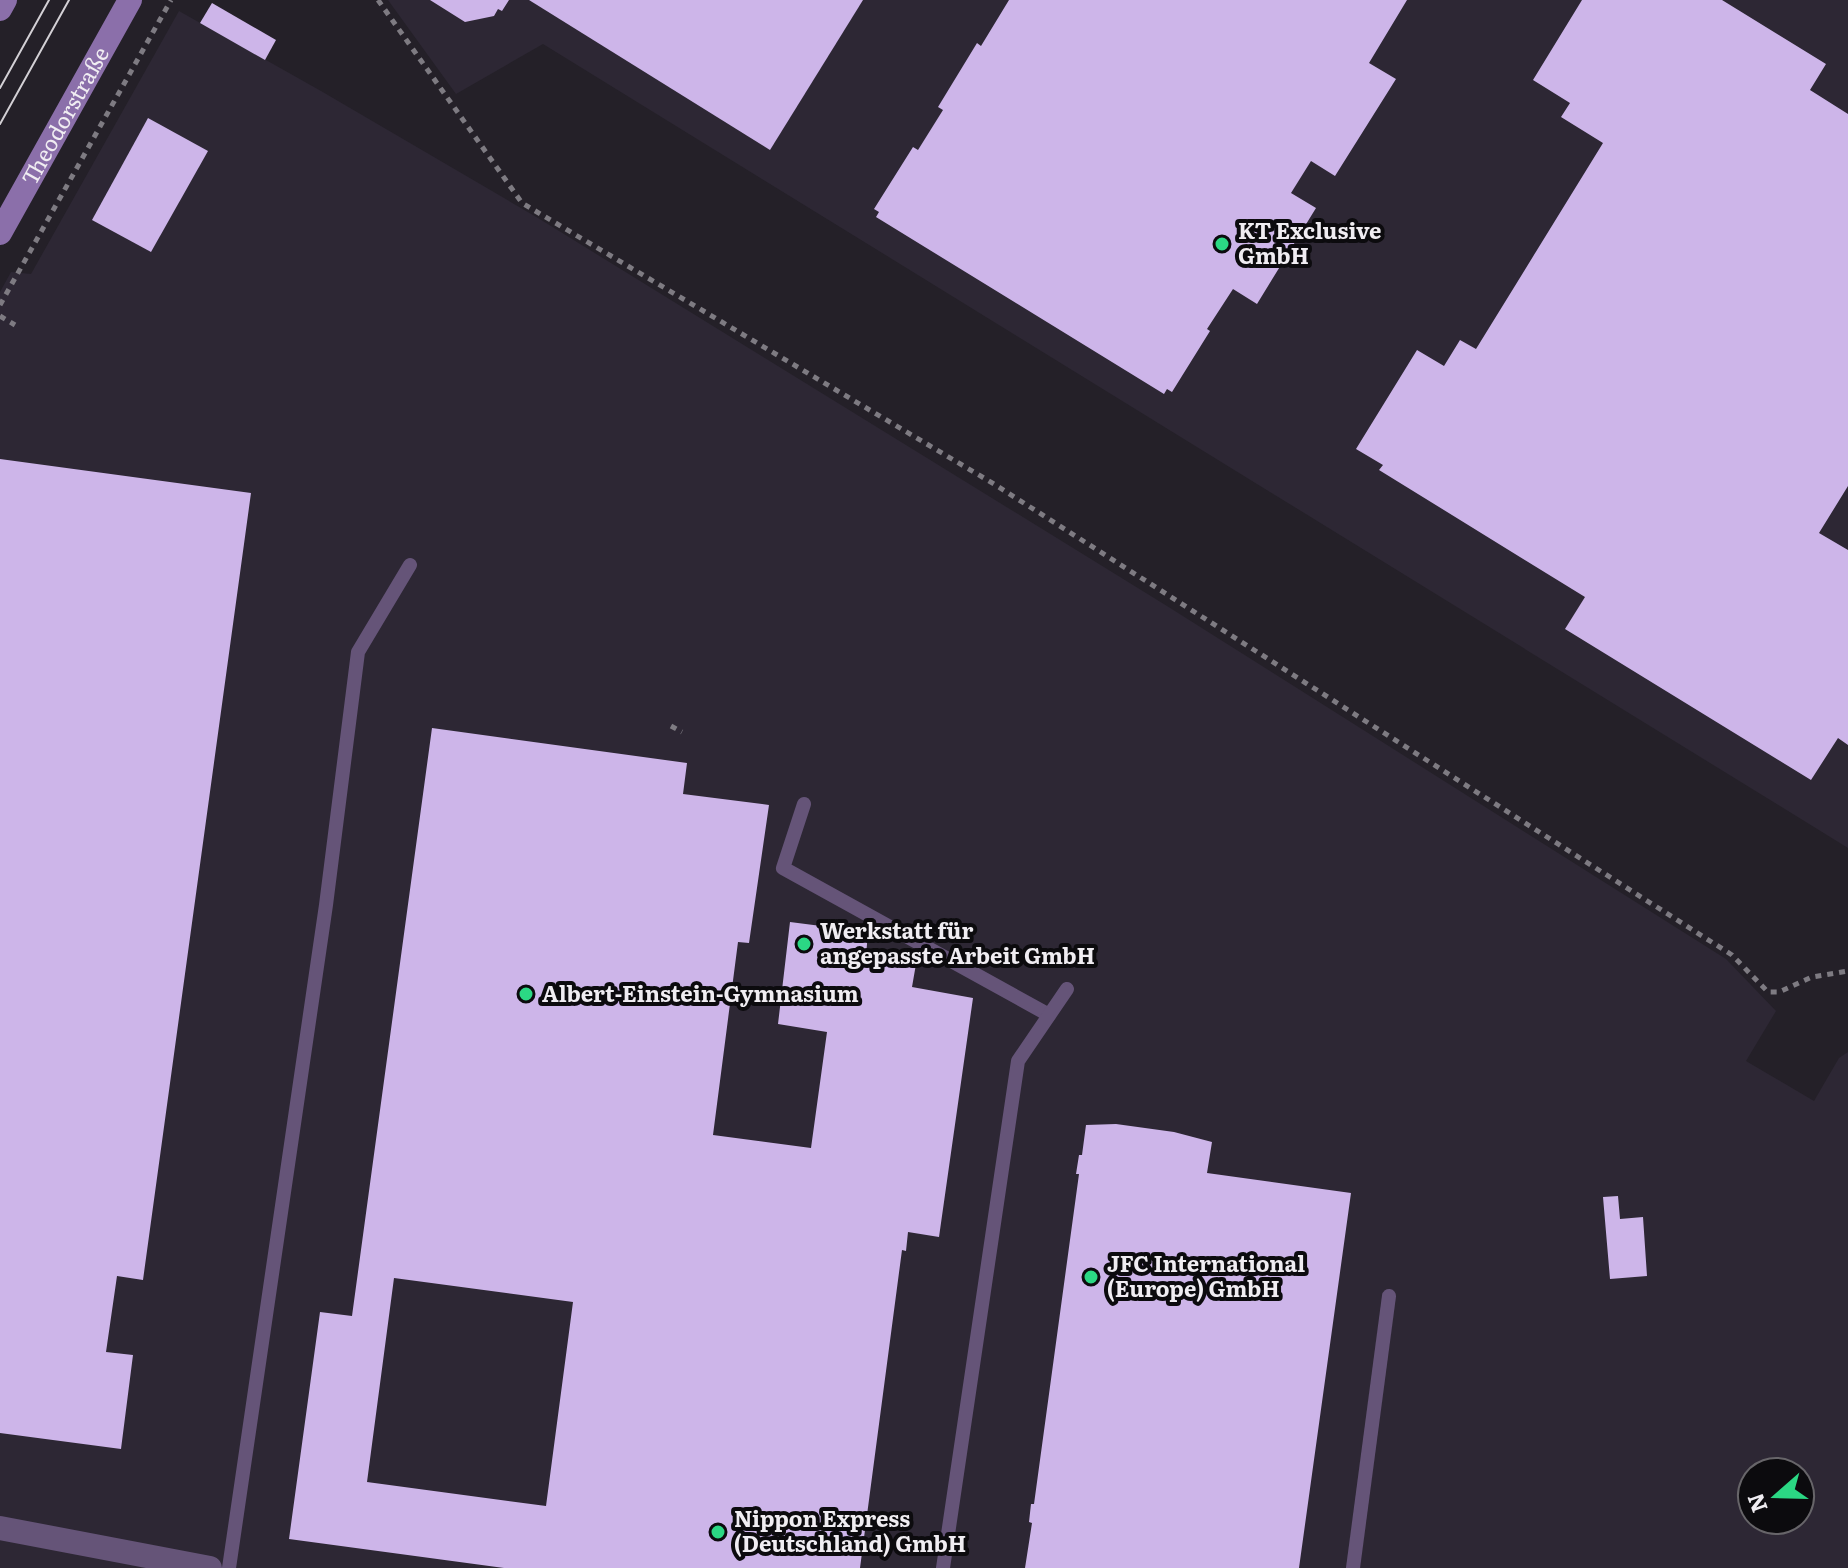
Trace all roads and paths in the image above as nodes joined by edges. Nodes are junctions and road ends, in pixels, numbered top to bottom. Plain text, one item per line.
1 (130, 0) edge
2 (171, 0) edge
3 (378, 0) edge
4 (0, 233) edge
5 (0, 305) edge
6 (0, 316) edge
7 (15, 325) dead end
8 (410, 565) dead end
9 (671, 726) dead end
10 (682, 732) dead end
11 (804, 804) dead end
12 (1848, 971) edge
13 (1067, 989) dead end
14 (1049, 1015) junction
15 (1389, 1296) dead end
16 (0, 1528) edge
17 (210, 1568) edge
18 (229, 1568) edge
19 (943, 1568) edge
20 (1353, 1568) edge

1 - 4 main road, Theodorstraße
2 - 5 path
3 - 12 path
6 - 7 path
8 - 18 lane
9 - 10 path
11 - 14 lane
13 - 14 lane
14 - 19 lane
15 - 20 lane
16 - 17 street

